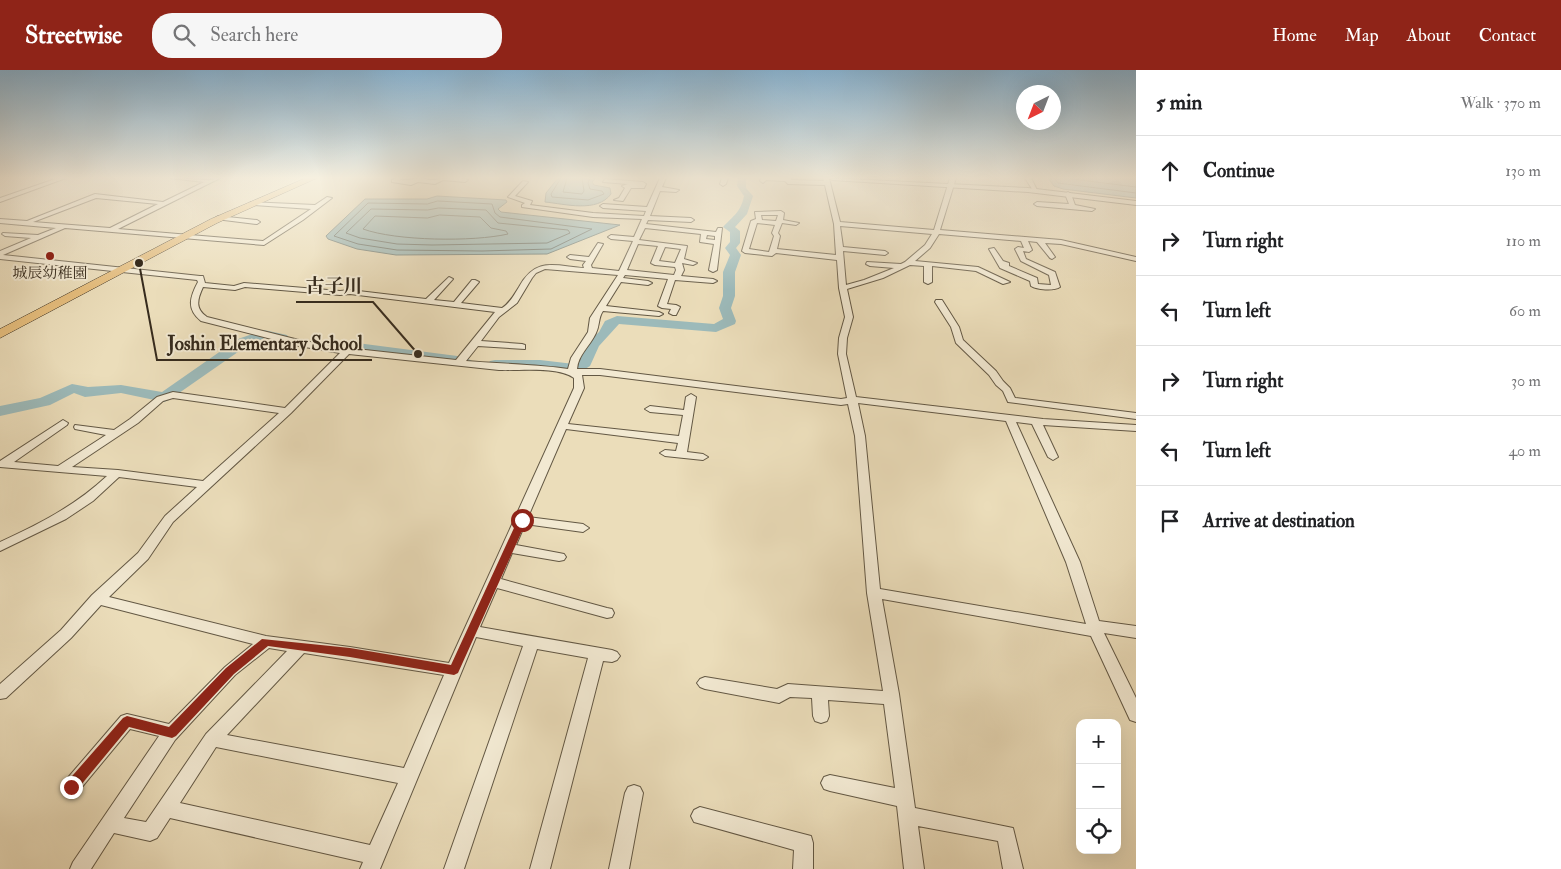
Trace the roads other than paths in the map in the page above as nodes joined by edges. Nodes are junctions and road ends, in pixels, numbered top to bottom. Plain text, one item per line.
1 (44, 215) edge
2 (139, 215) edge
3 (224, 215) edge
4 (305, 215) edge
5 (586, 215) edge
6 (646, 215) edge
7 (835, 215) edge
8 (941, 215) edge
9 (218, 218) junction
10 (0, 221) edge
11 (26, 222) junction
12 (256, 222) dead end
13 (779, 222) junction
14 (644, 223) junction
15 (796, 223) dead end
16 (837, 224) junction
17 (66, 226) junction
18 (111, 230) junction
19 (690, 231) junction
20 (705, 232) junction
21 (936, 232) junction
22 (6, 236) edge
23 (39, 237) junction
24 (183, 237) junction
25 (611, 237) dead end
26 (1022, 238) junction
27 (637, 239) junction
28 (672, 239) dead end
29 (1039, 240) junction
30 (716, 242) junction
31 (600, 244) dead end
32 (662, 245) junction
33 (0, 246) edge
34 (14, 248) junction
35 (840, 249) junction
36 (992, 249) dead end
37 (772, 252) junction
38 (648, 253) dead end
39 (658, 253) junction
40 (885, 253) dead end
41 (0, 255) edge
42 (570, 257) dead end
43 (1052, 257) dead end
44 (756, 258) dead end
45 (841, 258) junction
46 (591, 259) junction
47 (1136, 259) edge
48 (679, 263) junction
49 (693, 263) dead end
50 (870, 264) dead end
51 (928, 264) junction
52 (1030, 264) junction
53 (905, 265) junction
54 (1004, 266) junction
55 (993, 267) dead end
56 (119, 271) junction
57 (590, 271) junction
58 (621, 275) junction
59 (678, 277) junction
60 (449, 279) dead end
61 (475, 282) dead end
62 (928, 282) dead end
63 (1006, 282) dead end
64 (648, 283) dead end
65 (201, 285) junction
66 (843, 288) junction
67 (428, 301) junction
68 (939, 302) dead end
69 (456, 304) junction
70 (601, 308) junction
71 (501, 310) junction
72 (659, 314) dead end
73 (674, 314) dead end
74 (0, 334) edge
75 (476, 342) junction
76 (522, 347) dead end
77 (347, 351) junction
78 (460, 361) junction
79 (572, 369) junction
80 (690, 397) dead end
81 (851, 401) junction
82 (650, 409) dead end
83 (287, 411) junction
84 (688, 413) junction
85 (1136, 416) edge
86 (1010, 418) junction
87 (1036, 422) junction
88 (63, 423) dead end
89 (563, 426) junction
90 (79, 427) dead end
91 (1136, 428) edge
92 (116, 433) junction
93 (683, 440) junction
94 (665, 453) dead end
95 (681, 455) junction
96 (702, 457) dead end
97 (1053, 457) dead end
98 (2, 464) edge
99 (60, 470) junction
100 (116, 473) junction
101 (206, 485) junction
102 (522, 520) junction
103 (582, 528) dead end
104 (0, 547) edge
105 (510, 548) junction
106 (559, 557) dead end
107 (494, 582) junction
108 (874, 593) junction
109 (98, 599) junction
110 (607, 612) dead end
111 (1095, 629) junction
112 (472, 631) junction
113 (1136, 632) edge
114 (266, 642) junction
115 (532, 642) junction
116 (301, 646) junction
117 (454, 670) junction
118 (705, 683) dead end
119 (0, 693) edge
120 (819, 693) junction
121 (891, 698) junction
122 (1136, 715) edge
123 (821, 716) dead end
124 (172, 732) junction
125 (212, 740) junction
126 (410, 777) junction
127 (830, 783) dead end
128 (71, 787) dead end
129 (634, 793) dead end
130 (906, 807) junction
131 (166, 809) junction
132 (700, 816) dead end
133 (112, 824) junction
134 (373, 862) edge
135 (80, 869) edge
136 (454, 869) edge
137 (540, 869) edge
138 (619, 869) edge
139 (803, 869) edge
140 (914, 869) edge
141 (1013, 869) edge

1 - 11 street
2 - 18 street
3 - 9 main road
4 - 24 street
5 - 14 street
6 - 14 street
7 - 16 street
8 - 21 street
9 - 12 street
9 - 24 main road
10 - 11 street
11 - 17 street
13 - 15 street
13 - 37 street
13 - 37 street
14 - 19 street
14 - 19 street
14 - 27 street
16 - 21 street
16 - 35 street
17 - 18 street
17 - 23 street
18 - 24 street
19 - 20 street
20 - 30 street
20 - 30 street
21 - 26 street
21 - 53 street
22 - 23 street
23 - 34 street
24 - 56 main road
25 - 27 street
26 - 29 street
26 - 52 street
27 - 28 street
27 - 32 street
27 - 58 street
29 - 43 street
29 - 47 street
30 - 59 street
31 - 46 street
32 - 39 street
32 - 48 street
33 - 34 street
34 - 41 street
35 - 40 street
35 - 45 street
36 - 54 street
37 - 44 street
37 - 45 street
38 - 39 street
39 - 48 street
41 - 56 street
42 - 46 street
45 - 66 street
46 - 57 street
48 - 49 street
48 - 59 street
50 - 53 street
51 - 53 street
51 - 62 street
51 - 63 street
52 - 54 street
52 - 54 street
53 - 66 street
54 - 55 street
56 - 65 street
56 - 74 main road
57 - 58 street
57 - 71 street
58 - 59 street
58 - 64 street
58 - 70 street
59 - 73 street
60 - 67 street
61 - 69 street
65 - 67 street
65 - 77 street
66 - 81 street
67 - 69 street
68 - 85 street
69 - 71 street
70 - 72 street
70 - 79 street
71 - 75 street
75 - 76 street
75 - 78 street
77 - 78 street
77 - 83 street
78 - 79 street
79 - 81 street
79 - 89 street
80 - 84 street
81 - 86 street
81 - 108 street
82 - 84 street
83 - 92 street
83 - 101 street
84 - 93 street
86 - 87 street
86 - 111 street
87 - 91 street
87 - 97 street
88 - 98 street
89 - 93 street
89 - 102 street
90 - 92 street
92 - 99 street
93 - 95 street
94 - 95 street
95 - 96 street
98 - 99 street
99 - 100 street
100 - 101 street
100 - 104 street
101 - 109 street
102 - 103 street
102 - 105 street
105 - 106 street
105 - 107 street
107 - 110 street
107 - 112 street
108 - 111 street
108 - 121 street
109 - 114 street
109 - 119 street
111 - 113 street
111 - 122 street
112 - 115 street
112 - 117 street
114 - 116 street
114 - 124 street
115 - 136 street
115 - 137 street
116 - 117 street
116 - 125 street
117 - 126 street
118 - 120 street
120 - 121 street
120 - 123 street
121 - 130 street
124 - 128 street
124 - 133 street
125 - 126 street
125 - 131 street
126 - 134 street
127 - 130 street
129 - 138 street
130 - 140 street
130 - 141 street
131 - 133 street
131 - 134 street
132 - 139 street
133 - 135 street

